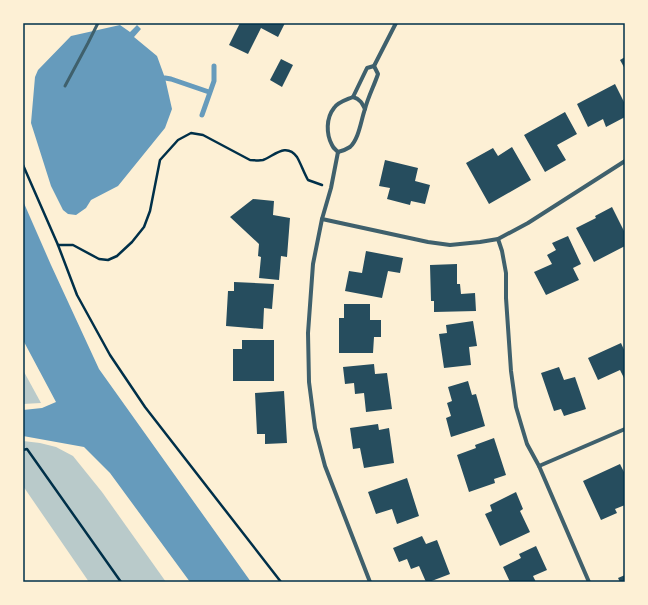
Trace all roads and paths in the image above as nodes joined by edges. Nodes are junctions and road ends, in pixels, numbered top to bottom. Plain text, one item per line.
1 (98, 23) edge
2 (396, 23) edge
3 (374, 66) junction
4 (65, 86) dead end
5 (353, 97) junction
6 (364, 109) junction
7 (338, 152) junction
8 (625, 161) edge
9 (23, 165) edge
10 (331, 188) junction
11 (322, 219) junction
12 (498, 239) junction
13 (58, 245) junction
14 (625, 429) edge
15 (23, 450) edge
16 (539, 466) junction
17 (120, 582) edge
18 (281, 582) edge
19 (370, 582) edge
20 (589, 582) edge

1 - 4 lane
2 - 3 street
3 - 5 street
3 - 6 street
5 - 6 street
5 - 7 street
6 - 7 street
7 - 10 street
8 - 12 street
9 - 13 path
10 - 11 street
10 - 13 path
11 - 12 street
11 - 19 street
12 - 16 street
13 - 18 path
14 - 16 street
15 - 17 path
16 - 20 street

